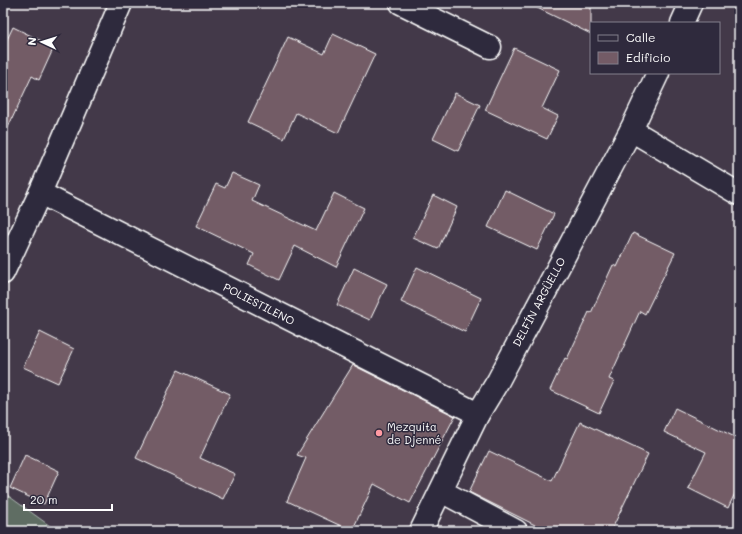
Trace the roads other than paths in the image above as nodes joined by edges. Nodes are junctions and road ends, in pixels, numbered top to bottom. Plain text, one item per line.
1 (121, 3) edge
2 (401, 3) edge
3 (691, 3) edge
4 (682, 22) edge
5 (490, 47) dead end
6 (658, 74) edge
7 (631, 130) junction
8 (40, 193) junction
9 (739, 194) edge
10 (3, 273) edge
11 (478, 414) junction
12 (441, 491) junction
13 (421, 531) edge
14 (516, 531) edge

1 - 8 street
2 - 5 street
3 - 4 street
6 - 7 street, DELFÍN ARGÜELLO
7 - 9 street
7 - 11 street, DELFÍN ARGÜELLO
8 - 10 street
8 - 11 street, POLIESTILENO
11 - 12 street, DELFÍN ARGÜELLO
12 - 13 street, DELFÍN ARGÜELLO
12 - 14 street

